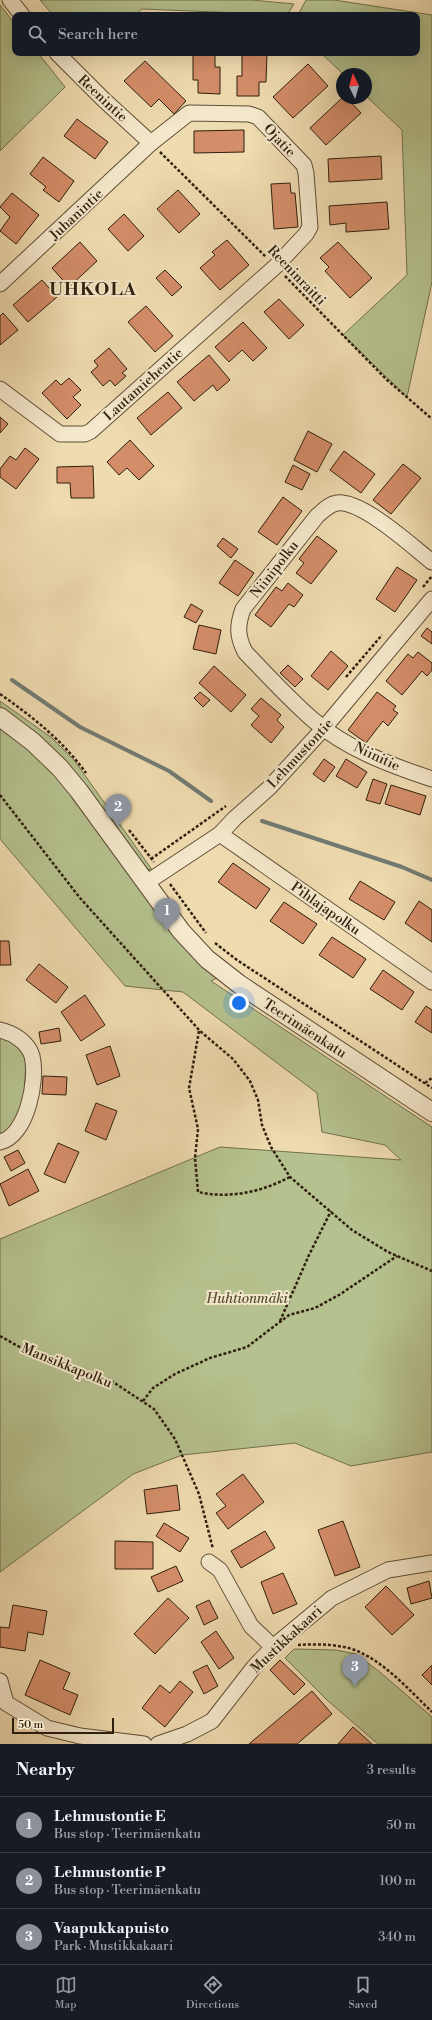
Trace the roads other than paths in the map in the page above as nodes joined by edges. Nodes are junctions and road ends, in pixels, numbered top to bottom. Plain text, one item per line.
1 (10, 0) edge
2 (20, 12) edge
3 (60, 56) edge
4 (154, 140) junction
5 (276, 266) joint
6 (0, 284) edge
7 (0, 389) edge
8 (432, 562) edge
9 (432, 599) edge
10 (0, 717) edge
11 (324, 728) junction
12 (432, 779) edge
13 (220, 834) junction
14 (146, 883) junction
15 (432, 982) edge
16 (0, 1030) edge
17 (432, 1112) edge
18 (0, 1142) edge
19 (209, 1562) road end
20 (432, 1563) edge
21 (273, 1647) junction
22 (0, 1681) edge
23 (144, 1744) edge
24 (158, 1744) edge

1 - 2 street
3 - 4 street, Reenintie
4 - 5 street, Ojatie
4 - 6 street, Juhanintie
5 - 7 street, Lautamiehentie
8 - 11 street, Niinipolku
9 - 11 street, Lehmustontie
10 - 14 street, Teerimäenkatu
11 - 12 street, Niinitie
11 - 13 street, Lehmustontie
13 - 14 street, Lehmustontie
13 - 15 street, Pihlajapolku
14 - 17 street, Teerimäenkatu
16 - 18 street
19 - 21 street
20 - 21 street, Mustikkakaari
21 - 24 street, Mustikkakaari
22 - 23 street

